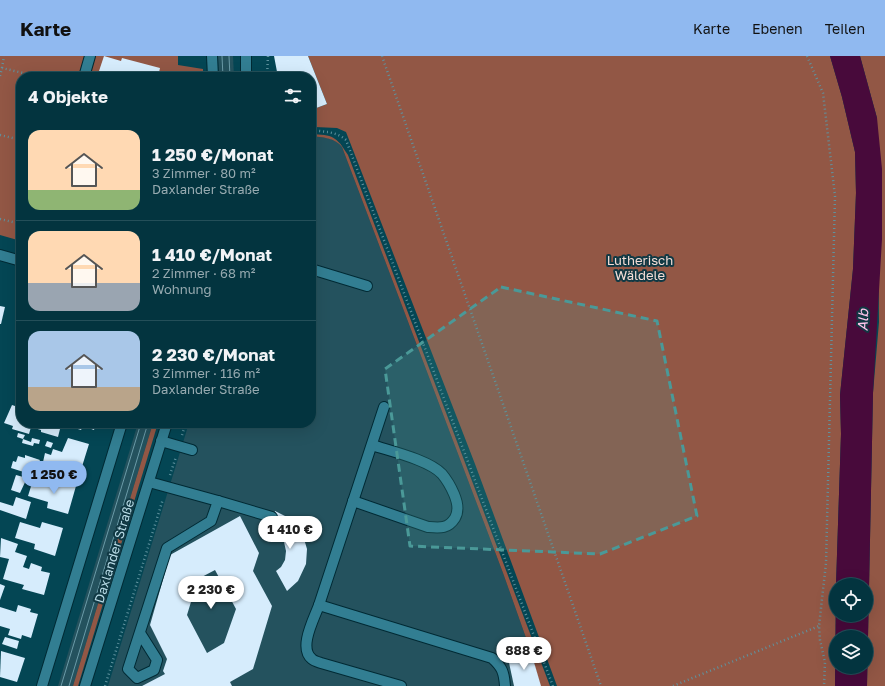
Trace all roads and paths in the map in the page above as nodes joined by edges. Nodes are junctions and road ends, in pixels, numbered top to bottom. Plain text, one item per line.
1 (4, 56) edge
2 (90, 56) edge
3 (212, 56) edge
4 (246, 56) edge
5 (268, 56) edge
6 (382, 56) edge
7 (807, 56) edge
8 (2, 68) junction
9 (19, 72) edge
10 (85, 72) edge
11 (213, 72) edge
12 (246, 72) edge
13 (267, 72) edge
14 (0, 76) edge
15 (316, 131) edge
16 (0, 135) edge
17 (16, 139) edge
18 (0, 219) edge
19 (16, 223) edge
20 (0, 255) edge
21 (16, 260) edge
22 (316, 271) edge
23 (367, 286) dead end
24 (384, 407) dead end
25 (120, 428) edge
26 (165, 428) edge
27 (185, 428) edge
28 (161, 441) junction
29 (372, 445) junction
30 (179, 447) junction
31 (192, 450) dead end
32 (149, 482) junction
33 (166, 488) junction
34 (218, 501) junction
35 (353, 501) junction
36 (272, 516) dead end
37 (318, 606) junction
38 (819, 626) junction
39 (140, 633) dead end
40 (42, 686) edge
41 (85, 686) edge
42 (104, 686) edge
43 (401, 686) edge
44 (506, 686) edge
45 (553, 686) edge
46 (601, 686) edge
47 (673, 686) edge
48 (824, 686) edge

1 - 8 path
2 - 10 street
3 - 11 street
4 - 12 street
5 - 13 path
6 - 46 path
7 - 38 path
8 - 9 path
8 - 14 path
15 - 45 path
16 - 17 path
18 - 19 path
20 - 21 street
22 - 23 street
24 - 29 street
25 - 40 street
26 - 28 street, Daxlander Straße
27 - 30 path
28 - 30 street
28 - 32 street, Daxlander Straße
29 - 35 street
29 - 35 street
30 - 31 street
30 - 33 path
32 - 33 street
32 - 41 street, Daxlander Straße
33 - 34 street
33 - 42 path
34 - 36 street
34 - 39 street
35 - 37 street
37 - 43 street
37 - 44 street
38 - 47 path
38 - 48 path

